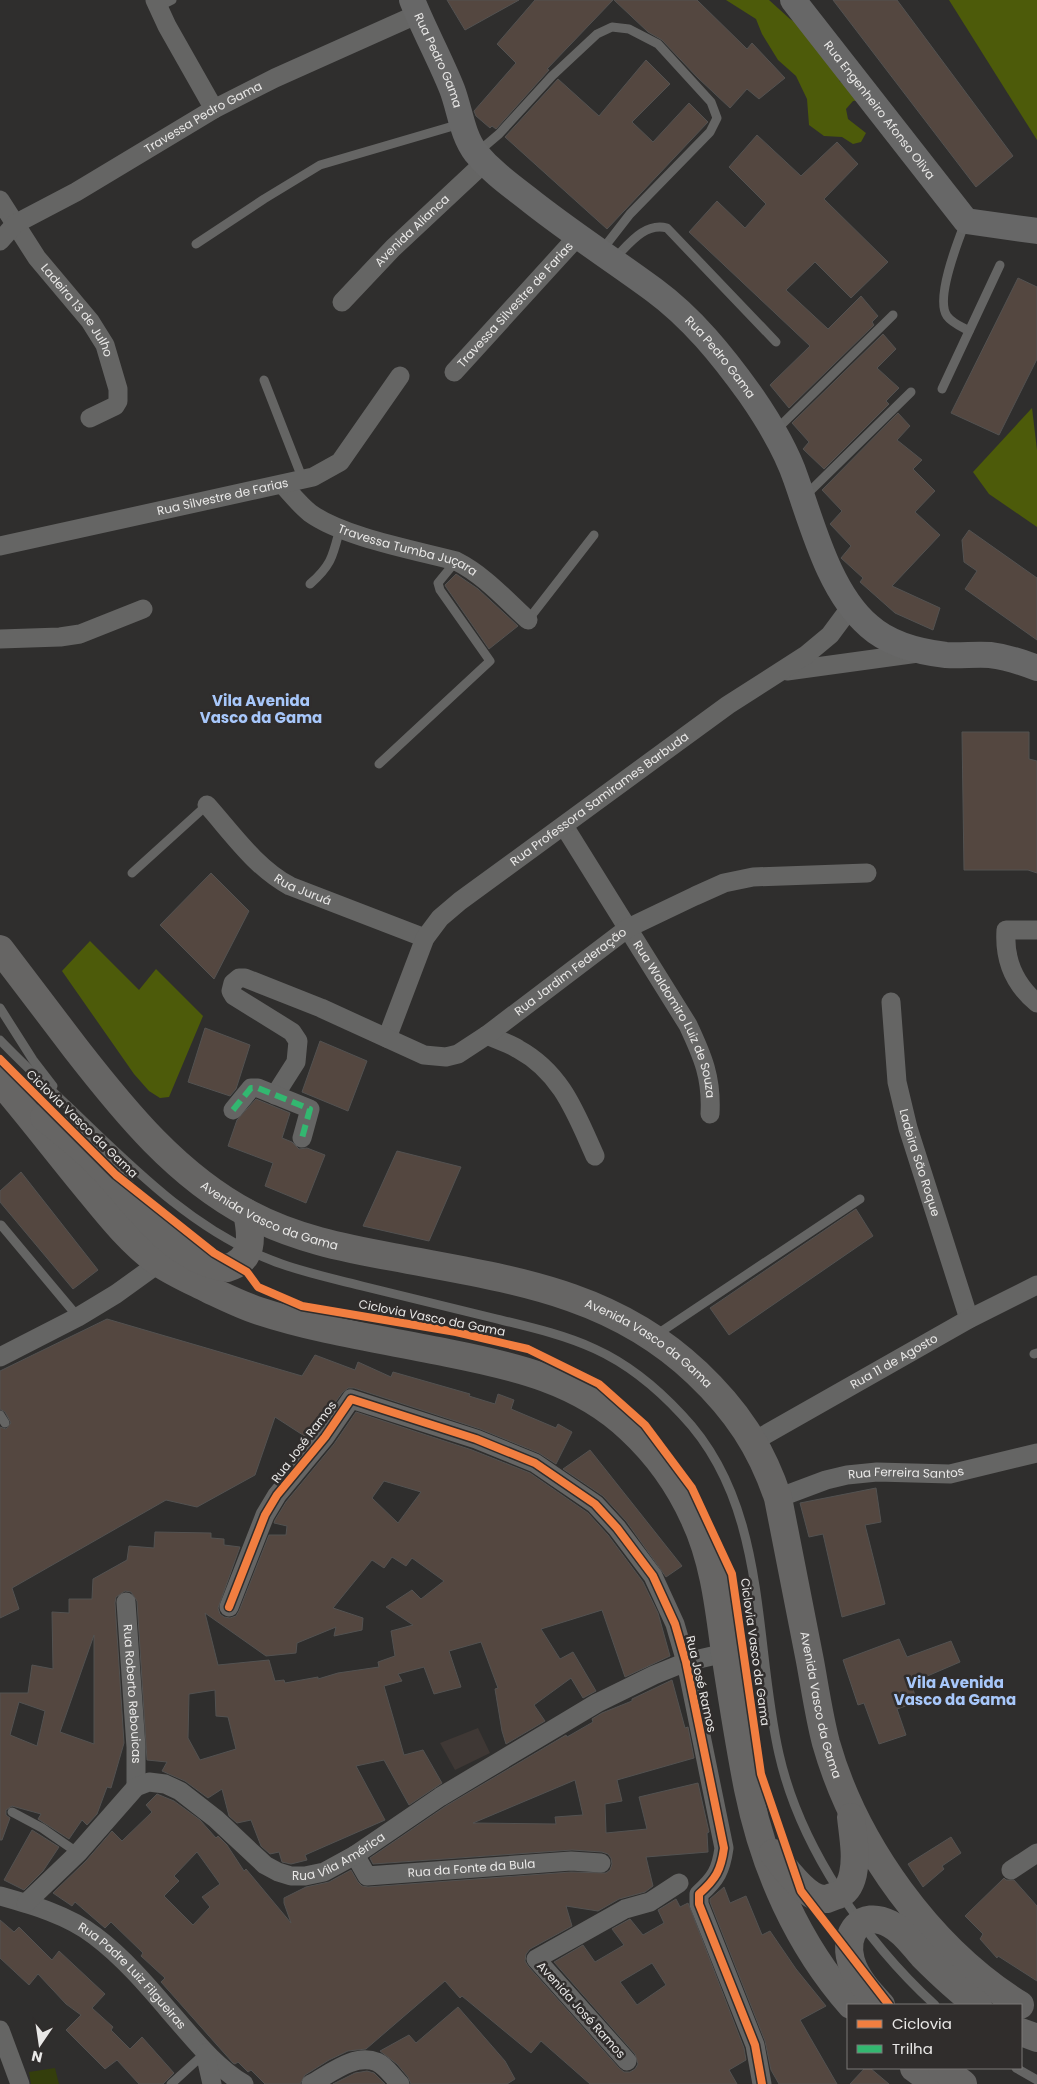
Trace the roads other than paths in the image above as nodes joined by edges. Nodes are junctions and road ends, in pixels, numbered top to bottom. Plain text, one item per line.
1 (793, 0) edge
2 (162, 2) edge
3 (415, 7) edge
4 (214, 109) junction
5 (463, 123) junction
6 (481, 158) junction
7 (0, 200) edge
8 (966, 220) junction
9 (15, 224) junction
10 (1037, 231) edge
11 (578, 236) junction
12 (0, 241) edge
13 (196, 244) dead end
14 (606, 256) junction
15 (1000, 265) dead end
16 (342, 302) dead end
17 (893, 315) dead end
18 (969, 331) junction
19 (776, 342) dead end
20 (454, 372) dead end
21 (400, 376) dead end
22 (264, 380) dead end
23 (942, 389) dead end
24 (911, 392) dead end
25 (90, 418) dead end
26 (774, 432) junction
27 (303, 480) junction
28 (284, 485) junction
29 (802, 499) junction
30 (340, 528) junction
31 (594, 535) dead end
32 (0, 546) edge
33 (456, 561) junction
34 (310, 584) dead end
35 (850, 608) junction
36 (143, 609) dead end
37 (528, 620) joint
38 (0, 639) edge
39 (925, 652) junction
40 (1037, 668) edge
41 (783, 671) junction
42 (380, 764) dead end
43 (207, 805) joint
44 (564, 826) junction
45 (132, 873) dead end
46 (866, 873) dead end
47 (628, 928) junction
48 (1037, 930) edge
49 (425, 938) junction
50 (0, 949) edge
51 (891, 1002) dead end
52 (1037, 1003) edge
53 (0, 1008) edge
54 (487, 1035) junction
55 (387, 1038) junction
56 (0, 1040) edge
57 (2, 1084) edge
58 (275, 1095) junction
59 (66, 1104) junction
60 (233, 1110) dead end
61 (710, 1114) dead end
62 (302, 1138) dead end
63 (595, 1156) dead end
64 (860, 1198) dead end
65 (247, 1213) junction
66 (1, 1225) edge
67 (248, 1250) junction
68 (159, 1263) junction
69 (1037, 1285) edge
70 (78, 1317) junction
71 (969, 1319) junction
72 (653, 1337) junction
73 (0, 1357) edge
74 (754, 1441) junction
75 (1037, 1453) edge
76 (778, 1498) junction
77 (126, 1602) dead end
78 (229, 1608) dead end
79 (725, 1653) junction
80 (686, 1662) junction
81 (136, 1787) junction
82 (850, 1804) junction
83 (12, 1812) dead end
84 (761, 1838) junction
85 (78, 1853) junction
86 (1037, 1853) edge
87 (354, 1855) junction
88 (601, 1863) dead end
89 (1011, 1870) dead end
90 (679, 1884) dead end
91 (842, 1893) junction
92 (0, 1896) edge
93 (26, 1903) junction
94 (861, 1922) junction
95 (850, 2004) edge
96 (880, 2004) edge
97 (934, 2004) edge
98 (977, 2004) edge
99 (1017, 2004) edge
100 (1022, 2007) edge
101 (1037, 2016) edge
102 (0, 2030) edge
103 (1022, 2032) edge
104 (1037, 2038) edge
105 (205, 2052) junction
106 (627, 2061) dead end
107 (915, 2069) edge
108 (943, 2069) edge
109 (1018, 2069) edge
110 (1037, 2080) edge
111 (20, 2084) edge
112 (171, 2084) edge
113 (212, 2084) edge
114 (244, 2084) edge
115 (311, 2084) edge
116 (400, 2084) edge
117 (762, 2084) edge
118 (936, 2084) edge
119 (963, 2084) edge

1 - 8 street, Rua Engenheiro Afonso Oliva
2 - 4 street
3 - 4 street, Travessa Pedro Gama
3 - 5 street, Rua Pedro Gama
4 - 9 street, Travessa Pedro Gama
5 - 6 street, Rua Pedro Gama
5 - 13 lane
6 - 11 street, Rua Pedro Gama
6 - 14 lane
6 - 16 street, Avenida Alianca
7 - 9 street, Ladeira 13 de Julho
8 - 10 street
8 - 18 lane
9 - 12 street, Travessa Pedro Gama
9 - 25 street, Ladeira 13 de Julho
11 - 14 street, Rua Pedro Gama
11 - 20 street, Travessa Silvestre de Farias
14 - 19 lane
14 - 26 street, Rua Pedro Gama
15 - 18 lane
17 - 26 lane
18 - 23 lane
21 - 27 street, Rua Silvestre de Farias
22 - 27 lane
24 - 29 lane
26 - 29 street, Rua Pedro Gama
27 - 28 street, Rua Silvestre de Farias
28 - 30 street, Travessa Tumba Juçara
28 - 32 street, Rua Silvestre de Farias
29 - 35 street, Rua Pedro Gama
30 - 33 street, Travessa Tumba Juçara
30 - 34 lane
31 - 37 lane
33 - 37 street, Travessa Tumba Juçara
33 - 42 lane
35 - 39 street, Rua Pedro Gama
35 - 41 street, Rua Professora Samirames Barbuda
36 - 38 street
39 - 40 street, Rua Pedro Gama
39 - 41 street, Rua Professora Samirames Barbuda
41 - 44 street, Rua Professora Samirames Barbuda
43 - 45 lane
43 - 49 street, Rua Juruá
44 - 47 street, Rua Waldomiro Luiz de Souza
44 - 49 street, Rua Professora Samirames Barbuda
46 - 47 street, Rua Jardim Federação
47 - 54 street, Rua Jardim Federação
47 - 61 street, Rua Waldomiro Luiz de Souza
48 - 52 street
49 - 55 street
50 - 65 main road, Avenida Vasco da Gama
51 - 71 street, Ladeira São Roque
53 - 59 lane
54 - 55 street, Rua Jardim Federação
54 - 63 street
55 - 58 street, Rua Jardim Federação
56 - 59 lane
57 - 67 main road
57 - 68 main road
58 - 60 street
58 - 62 street
59 - 67 lane
64 - 72 lane
65 - 67 main road
65 - 72 main road, Avenida Vasco da Gama
66 - 70 lane
67 - 91 lane
68 - 70 street
68 - 79 main road
69 - 71 street, Rua 11 de Agosto
70 - 73 street
71 - 74 street, Rua 11 de Agosto
72 - 74 main road, Avenida Vasco da Gama
74 - 76 main road, Avenida Vasco da Gama
75 - 76 street, Rua Ferreira Santos
76 - 82 main road, Avenida Vasco da Gama
77 - 81 street, Rua Roberto Rebouicas
78 - 80 street, Rua José Ramos
79 - 80 street, Rua Vila América
79 - 84 main road
80 - 87 street, Rua Vila América
80 - 117 street, Rua José Ramos
81 - 85 street
81 - 87 street, Rua Vila América
82 - 91 main road
82 - 99 main road, Avenida Vasco da Gama
83 - 85 lane
84 - 91 main road
84 - 95 main road
85 - 93 street
86 - 89 street
87 - 88 street, Rua da Fonte da Bula
90 - 106 street, Avenida José Ramos
91 - 94 lane
92 - 93 street, Rua Padre Luiz Filgueiras
93 - 105 street, Rua Padre Luiz Filgueiras
94 - 96 main road
94 - 97 lane
94 - 98 main road
100 - 101 main road, Avenida Vasco da Gama
102 - 111 street
103 - 104 main road
105 - 112 lane
105 - 113 street
105 - 114 street, Rua Padre Luiz Filgueiras
107 - 118 main road
108 - 119 main road
109 - 110 lane
115 - 116 street

